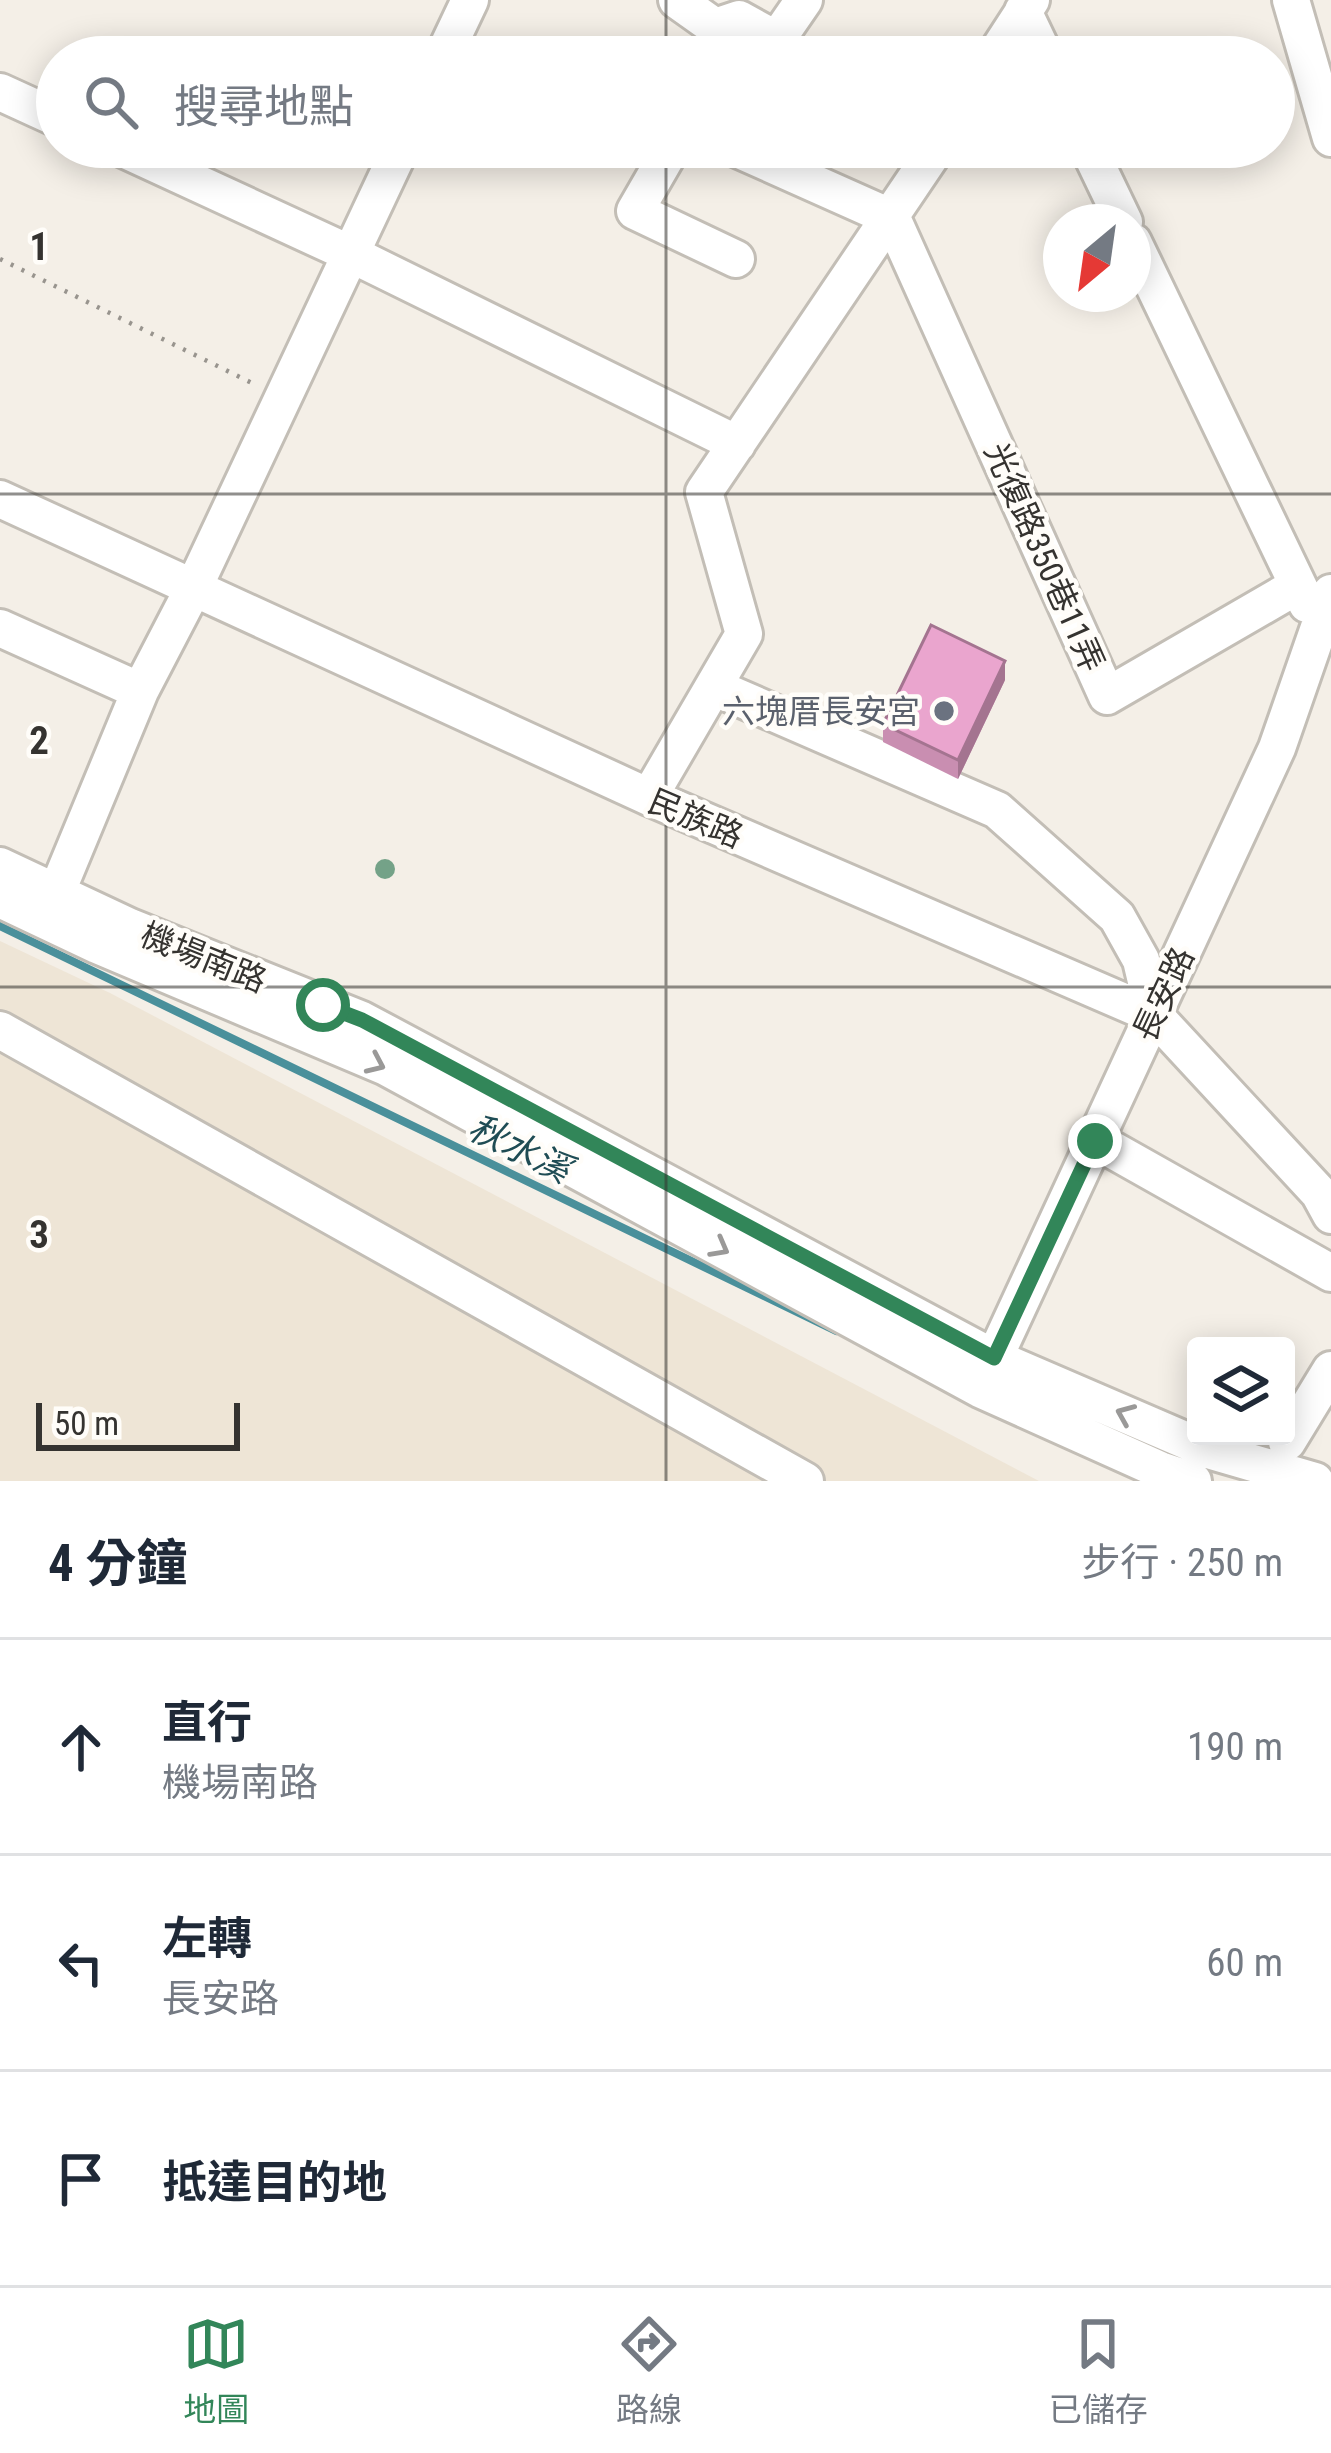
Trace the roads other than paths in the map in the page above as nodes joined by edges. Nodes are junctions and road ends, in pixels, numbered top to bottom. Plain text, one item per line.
1 (677, 0) edge
2 (804, 0) edge
3 (1291, 0) edge
4 (458, 4) edge
5 (1027, 6) edge
6 (449, 36) edge
7 (705, 36) edge
8 (718, 36) edge
9 (1008, 36) edge
10 (1038, 36) edge
11 (0, 92) edge
12 (36, 108) edge
13 (1331, 138) edge
14 (164, 168) edge
15 (391, 168) edge
16 (660, 168) edge
17 (780, 168) edge
18 (924, 168) edge
19 (1098, 168) edge
20 (1115, 204) edge
21 (892, 218) junction
22 (350, 254) junction
23 (736, 259) dead end
24 (1151, 277) edge
25 (736, 444) junction
26 (0, 499) edge
27 (193, 589) junction
28 (1316, 602) edge
29 (0, 628) edge
30 (714, 687) junction
31 (140, 691) junction
32 (649, 797) junction
33 (0, 866) edge
34 (0, 899) edge
35 (50, 907) junction
36 (1154, 1015) junction
37 (0, 1030) edge
38 (1095, 1141) junction
39 (1327, 1196) edge
40 (1331, 1273) edge
41 (1331, 1370) edge
42 (987, 1374) junction
43 (1295, 1429) edge
44 (805, 1481) edge
45 (1193, 1481) edge
46 (1315, 1481) edge

1 - 7 street
2 - 8 street
3 - 13 street
4 - 6 street
5 - 9 street
5 - 10 street
11 - 12 street
14 - 22 street
15 - 22 street
16 - 23 street
17 - 21 street
18 - 21 street
19 - 20 street
21 - 25 street
21 - 28 street, 光復路350巷11弄
22 - 25 street
22 - 27 street
24 - 28 street
25 - 30 street
26 - 27 street, 民族路
27 - 31 street
27 - 32 street, 民族路
28 - 36 street, 長安路
29 - 31 street
30 - 32 street
30 - 36 street
31 - 35 street
32 - 36 street, 民族路
33 - 35 street, 機場南路
34 - 35 street, 機場南路
35 - 42 street, 機場南路
36 - 38 street, 長安路
36 - 39 street, 民族路
37 - 44 street
38 - 40 street
38 - 42 street, 長安路
41 - 43 street
42 - 45 street, 機場南路
46 -> 42 street, 機場南路

